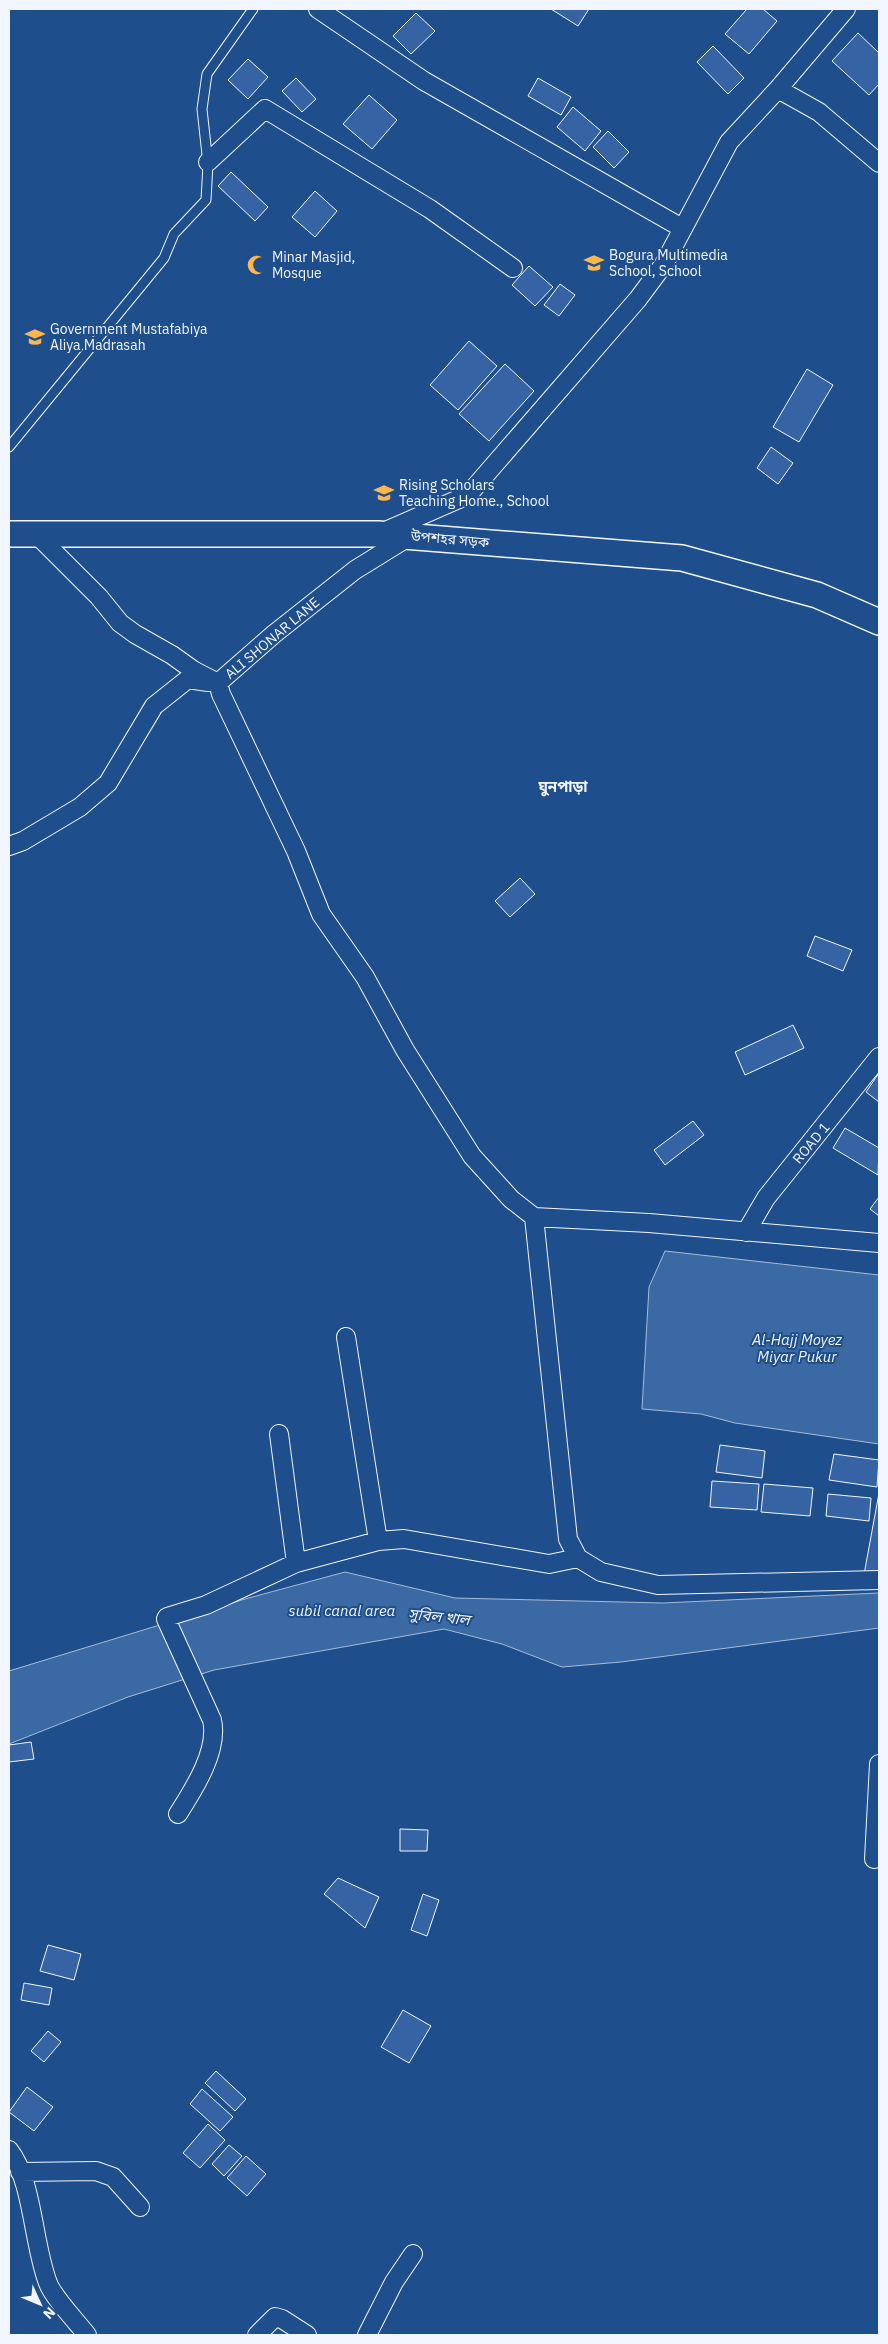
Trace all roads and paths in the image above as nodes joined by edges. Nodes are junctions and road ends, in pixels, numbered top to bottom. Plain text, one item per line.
1 (252, 9) edge
2 (318, 9) edge
3 (838, 11) edge
4 (778, 89) junction
5 (208, 162) junction
6 (879, 163) edge
7 (682, 228) junction
8 (514, 268) dead end
9 (9, 447) edge
10 (9, 534) edge
11 (36, 534) junction
12 (378, 534) junction
13 (411, 536) junction
14 (879, 622) edge
15 (218, 683) junction
16 (9, 846) edge
17 (879, 1057) edge
18 (534, 1217) junction
19 (746, 1232) junction
20 (879, 1243) edge
21 (346, 1337) dead end
22 (279, 1434) dead end
23 (378, 1542) junction
24 (578, 1558) junction
25 (296, 1563) junction
26 (879, 1580) edge
27 (879, 1764) edge
28 (178, 1814) dead end
29 (874, 1859) dead end
30 (13, 2162) edge
31 (140, 2207) dead end
32 (413, 2254) dead end
33 (87, 2335) edge
34 (257, 2335) edge
35 (307, 2335) edge
36 (367, 2335) edge

1 - 5 lane
2 - 7 street
3 - 4 street
4 - 6 street
4 - 7 street
5 - 8 street
5 - 9 lane
7 - 12 street
10 - 11 main road, উপশহর সড়ক
11 - 12 main road, উপশহর সড়ক
11 - 15 street
12 - 13 main road, উপশহর সড়ক
13 - 14 main road, উপশহর সড়ক
13 - 15 street, ALI SHONAR LANE
15 - 16 street, ALI SHONAR LANE
15 - 18 street
17 - 19 street, ROAD 1
18 - 19 street
18 - 24 street
19 - 20 street
21 - 23 street
22 - 25 street
23 - 24 street
23 - 25 street
24 - 26 street
25 - 28 street
27 - 29 street
30 - 31 street
30 - 33 street
32 - 36 street
34 - 35 street

